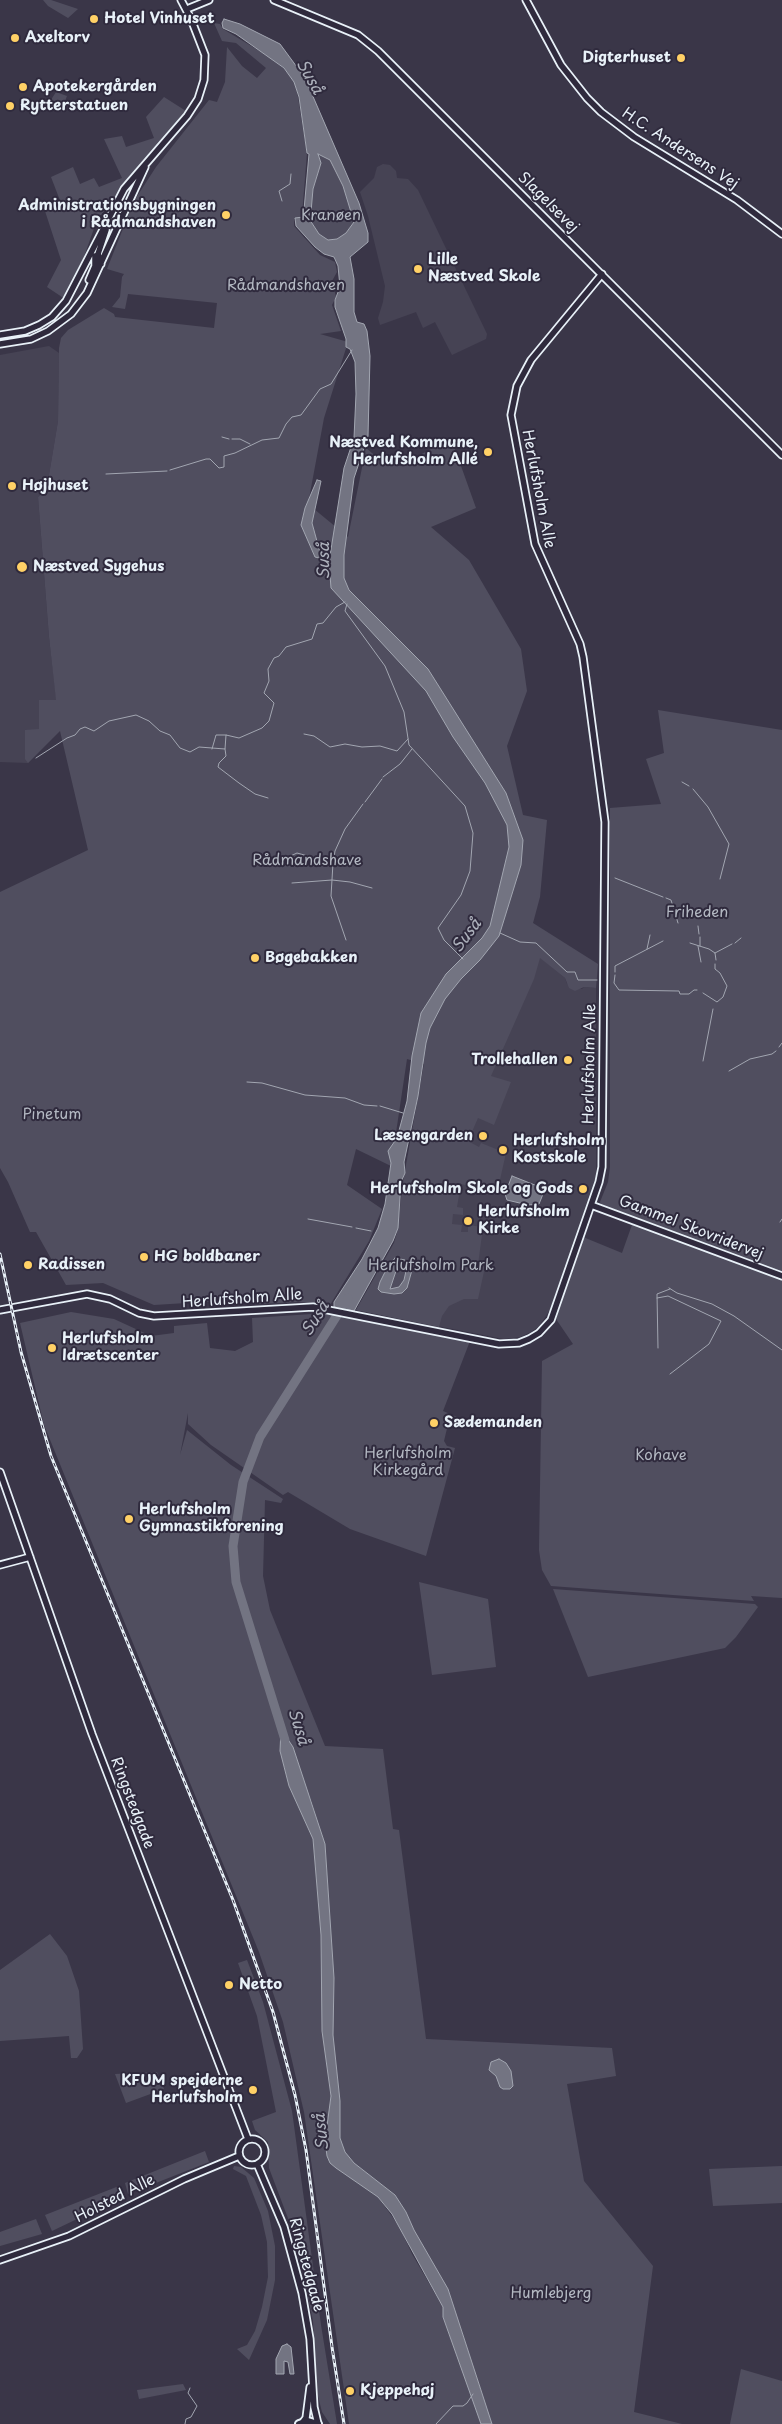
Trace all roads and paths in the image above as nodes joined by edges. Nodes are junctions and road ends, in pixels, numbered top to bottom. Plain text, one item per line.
1 (181, 0) edge
2 (209, 0) edge
3 (274, 0) edge
4 (526, 0) edge
5 (187, 9) junction
6 (147, 163) junction
7 (113, 208) junction
8 (782, 234) edge
9 (93, 251) junction
10 (101, 264) junction
11 (602, 274) junction
12 (81, 301) junction
13 (0, 335) edge
14 (0, 344) edge
15 (782, 455) edge
16 (591, 1205) junction
17 (782, 1276) edge
18 (0, 1310) edge
19 (0, 1472) edge
20 (30, 1557) junction
21 (0, 1565) edge
22 (248, 2140) junction
23 (240, 2156) junction
24 (257, 2164) junction
25 (0, 2260) edge
26 (312, 2378) junction
27 (301, 2423) edge
28 (318, 2424) edge

1 - 5 street
2 - 5 street
3 - 11 street, Slagelsevej
4 - 8 street, H.C. Andersens Vej
5 - 6 street
6 - 7 street
6 - 10 street
7 - 9 street
7 - 10 street
9 - 12 street
9 - 13 street
10 - 12 street
11 - 15 street, Slagelsevej
11 - 16 street, Herlufsholm Alle
12 - 14 street
16 - 17 street, Gammel Skovridervej
16 - 18 street, Herlufsholm Alle
19 - 20 street, Ringstedgade
20 - 21 street
20 - 22 street, Ringstedgade
22 - 23 street
22 - 24 street
23 - 24 street
23 - 25 street, Holsted Alle
24 - 26 street, Ringstedgade
26 - 27 street, Ringstedgade
26 - 28 street, Ringstedgade
27 - 28 main road

